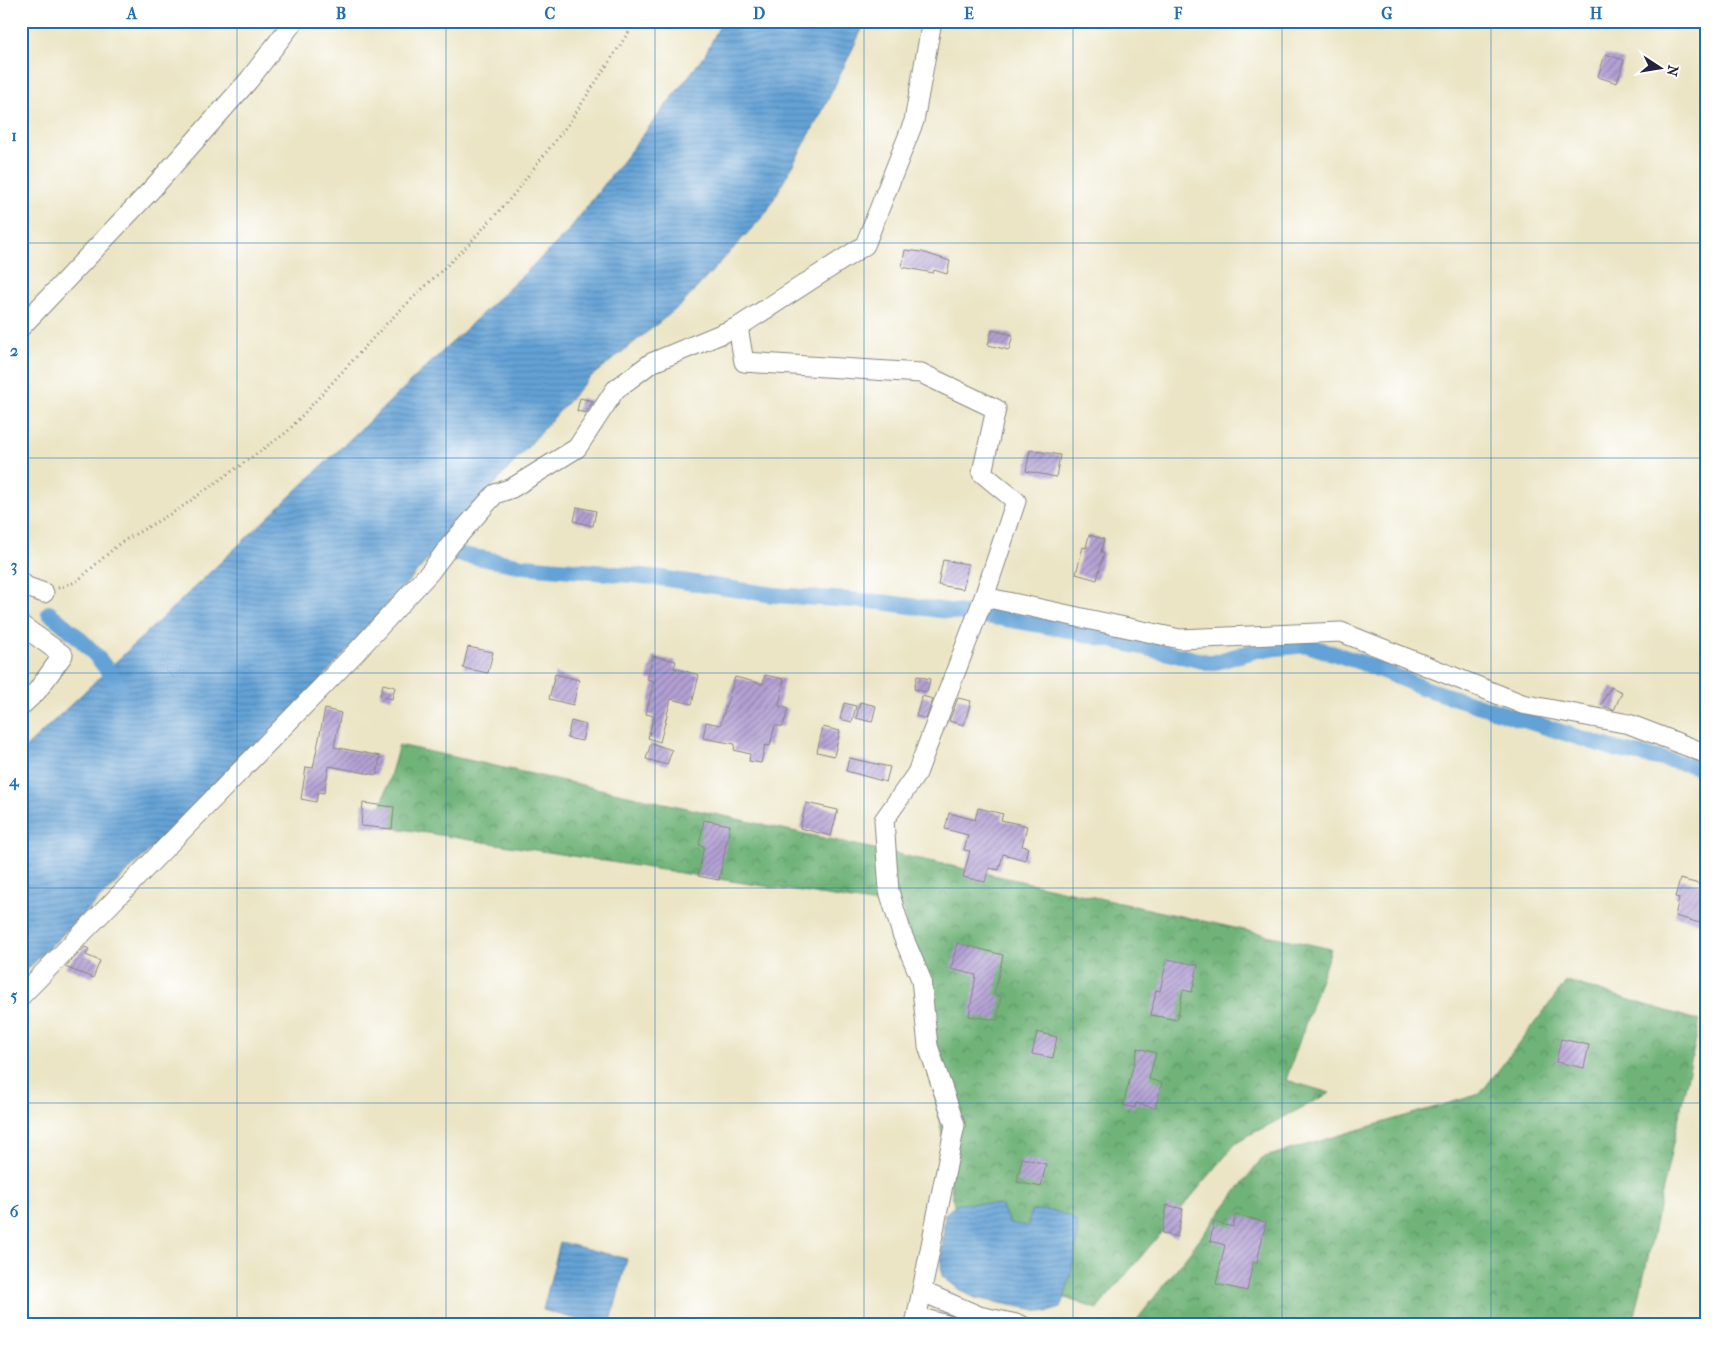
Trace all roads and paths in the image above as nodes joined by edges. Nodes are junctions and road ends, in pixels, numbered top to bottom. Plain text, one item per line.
1 (294, 21) edge
2 (636, 21) edge
3 (932, 21) edge
4 (21, 327) edge
5 (738, 327) junction
6 (21, 582) edge
7 (44, 593) joint
8 (982, 601) junction
9 (21, 626) edge
10 (21, 706) edge
11 (1707, 754) edge
12 (21, 996) edge
13 (923, 1292) junction
14 (916, 1321) edge
15 (947, 1325) edge
16 (1021, 1325) edge

1 - 4 street
2 - 7 path
3 - 5 street
5 - 8 street
5 - 12 street
6 - 7 street
8 - 11 street
8 - 13 street
9 - 10 street
13 - 14 street
13 - 16 street
14 - 15 street

